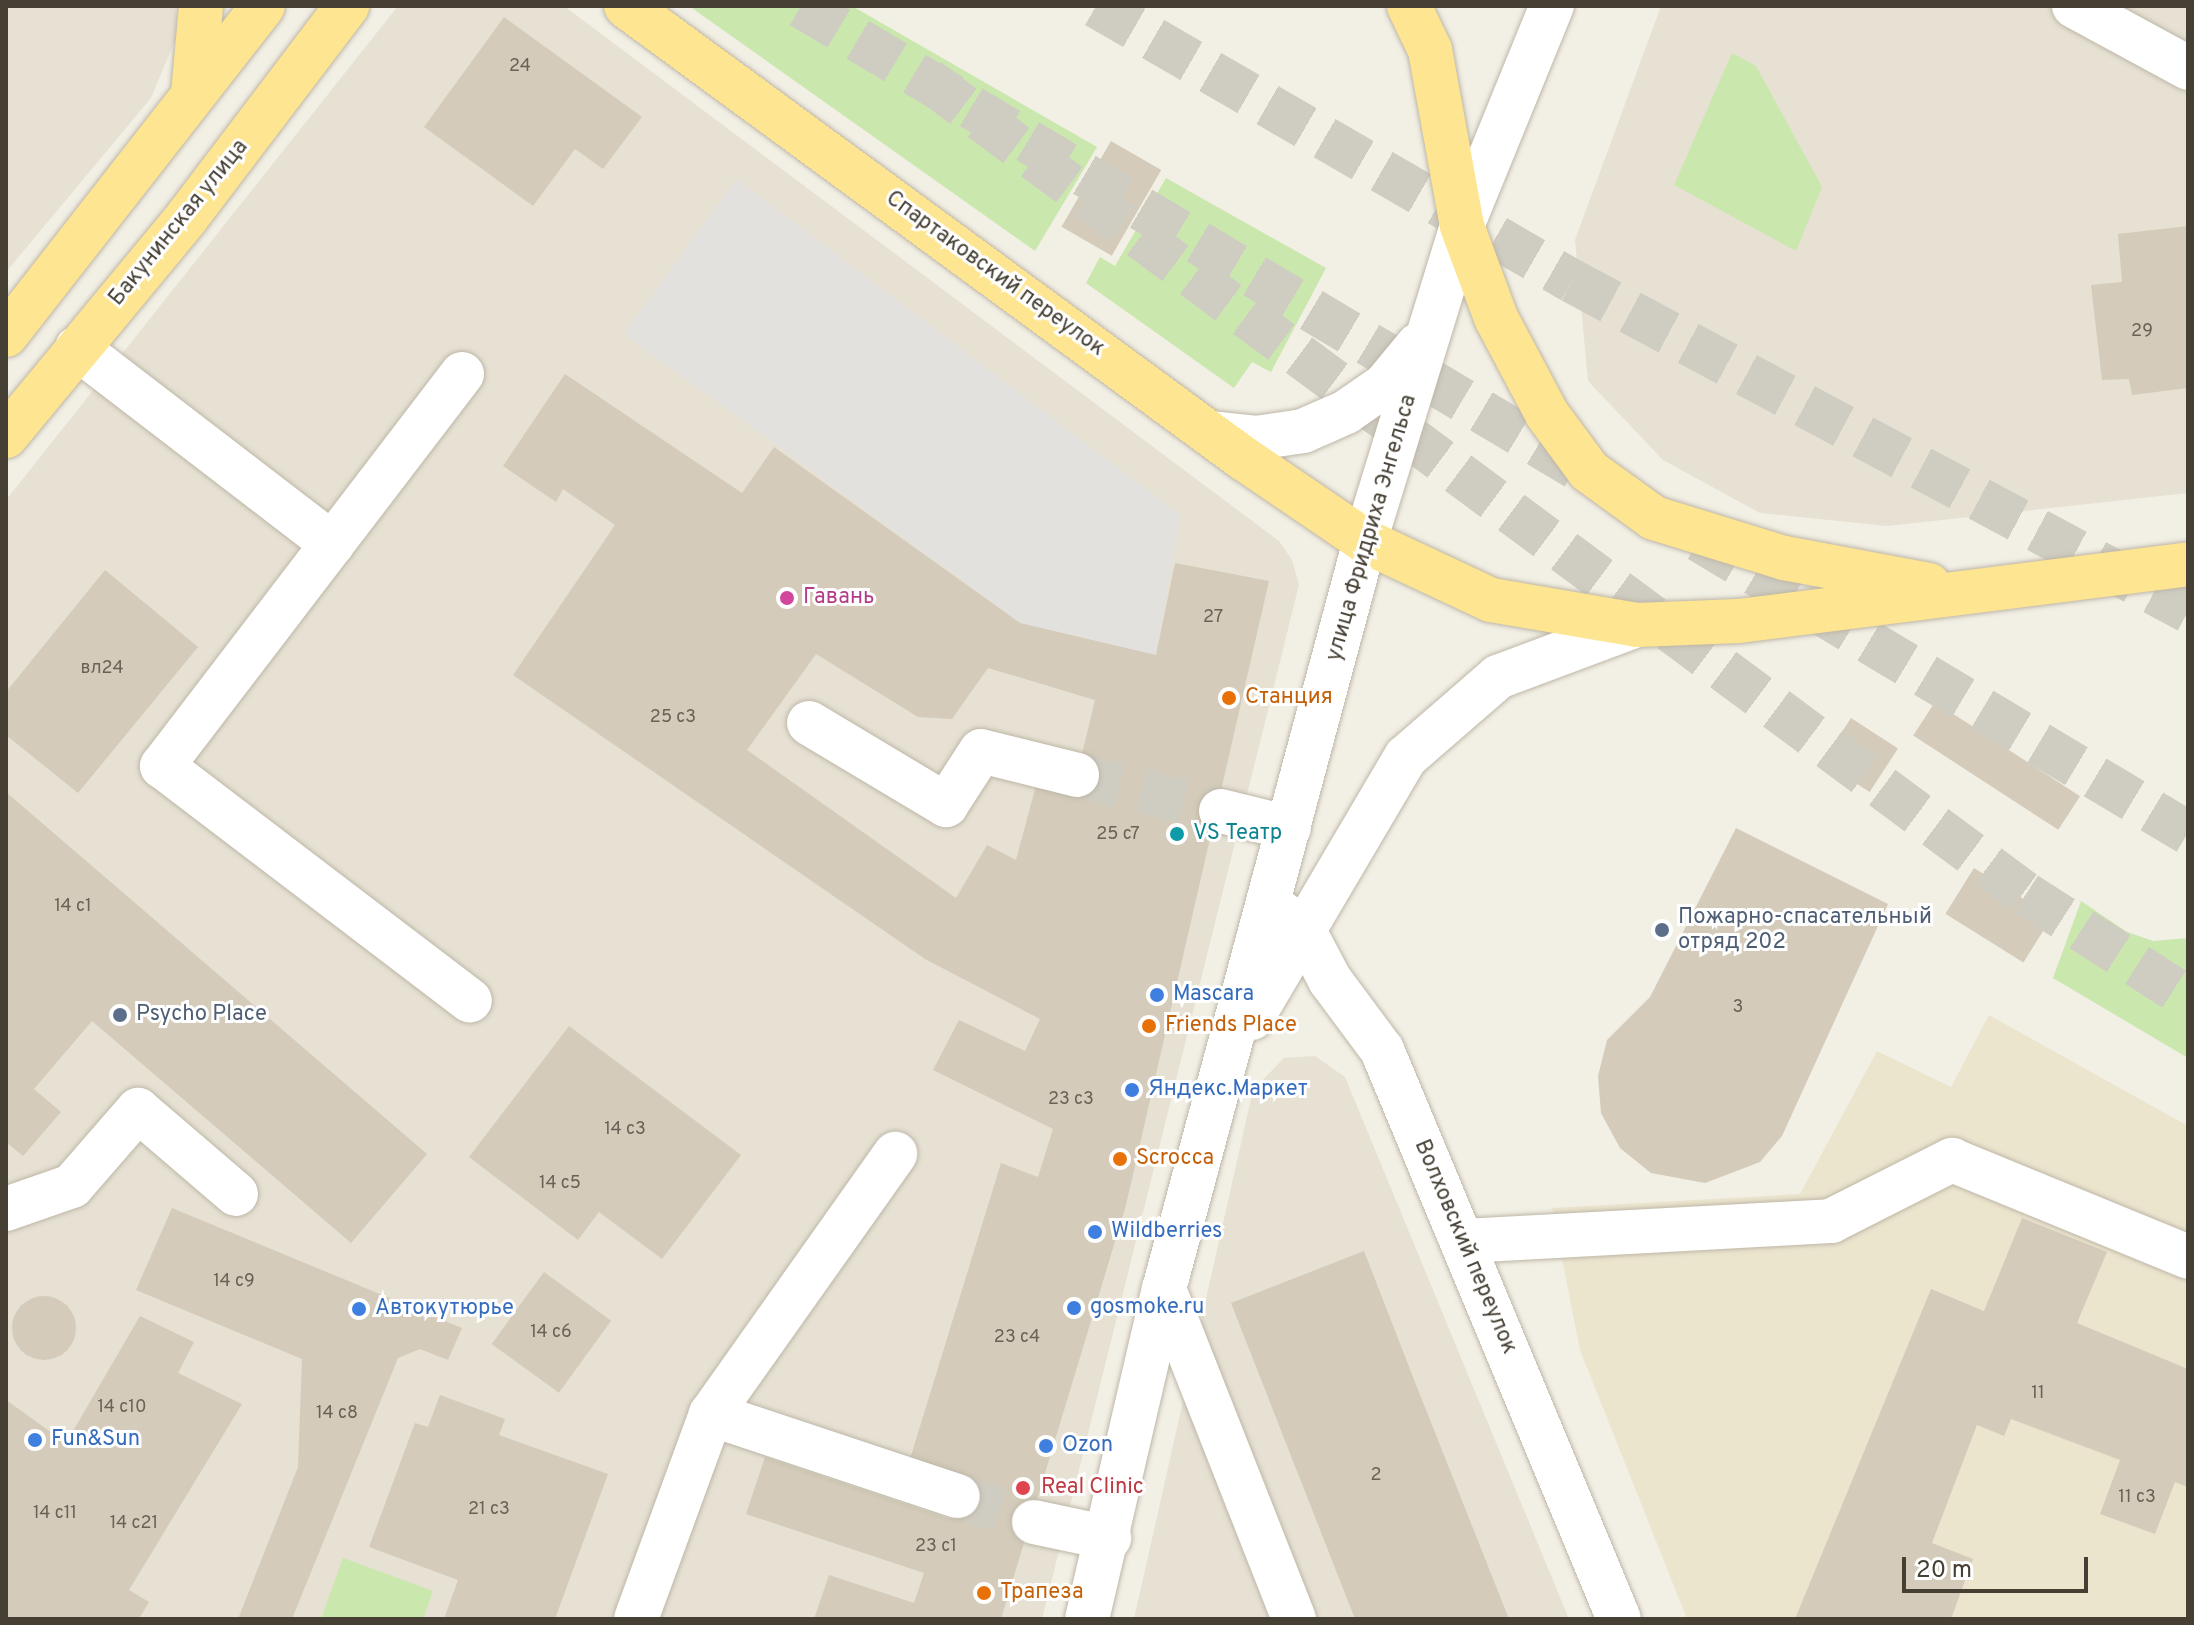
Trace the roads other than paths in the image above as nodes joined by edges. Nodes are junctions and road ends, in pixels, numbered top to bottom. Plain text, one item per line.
1 (201, 6) edge
2 (263, 6) edge
3 (347, 6) edge
4 (1409, 6) edge
5 (1552, 6) edge
6 (2074, 6) edge
7 (632, 8) edge
8 (2188, 68) edge
9 (190, 103) junction
10 (1462, 226) junction
11 (1436, 307) junction
12 (6, 335) edge
13 (77, 348) junction
14 (462, 374) dead end
15 (1212, 433) junction
16 (6, 436) edge
17 (1365, 541) junction
18 (332, 544) junction
19 (2188, 564) edge
20 (1974, 593) junction
21 (1637, 625) junction
22 (809, 723) dead end
23 (1077, 775) tunnel mouth
24 (1221, 811) tunnel mouth
25 (1289, 828) junction
26 (1268, 903) junction
27 (1303, 929) junction
28 (470, 1001) dead end
29 (1220, 1076) junction
30 (895, 1154) dead end
31 (236, 1194) dead end
32 (6, 1209) edge
33 (1463, 1241) junction
34 (2188, 1257) edge
35 (1164, 1289) junction
36 (711, 1414) junction
37 (958, 1496) tunnel mouth
38 (1034, 1522) tunnel mouth
39 (1109, 1538) junction
40 (636, 1619) edge
41 (1087, 1619) edge
42 (1294, 1619) edge
43 (1619, 1619) edge

1 - 9 main road
2 - 9 main road
3 - 13 main road, Бакунинская улица
4 - 10 main road
5 - 10 street, улица Фридриха Энгельса
6 - 8 street
7 - 15 main road, Спартаковский переулок
9 - 12 main road
10 - 11 street, улица Фридриха Энгельса
10 - 20 main road
11 - 15 street
11 - 17 street, улица Фридриха Энгельса
13 - 16 main road, Бакунинская улица
13 - 18 street
14 - 18 street
15 - 17 main road, Спартаковский переулок
17 - 21 main road, Спартаковский переулок
17 - 25 street, улица Фридриха Энгельса
18 - 28 street
19 - 20 main road, Спартаковский переулок
20 - 21 main road, Спартаковский переулок
21 - 27 street
22 - 23 street
24 - 25 street
25 - 26 street, улица Фридриха Энгельса
26 - 27 street, Волховский переулок
26 - 29 street, улица Фридриха Энгельса
27 - 29 street
27 - 33 street, Волховский переулок
29 - 35 street, улица Фридриха Энгельса
30 - 36 street
31 - 32 street
33 - 34 street
33 - 43 street, Волховский переулок
35 - 39 street, улица Фридриха Энгельса
35 - 42 street
36 - 37 street
36 - 40 street
38 - 39 street
39 - 41 street, улица Фридриха Энгельса

